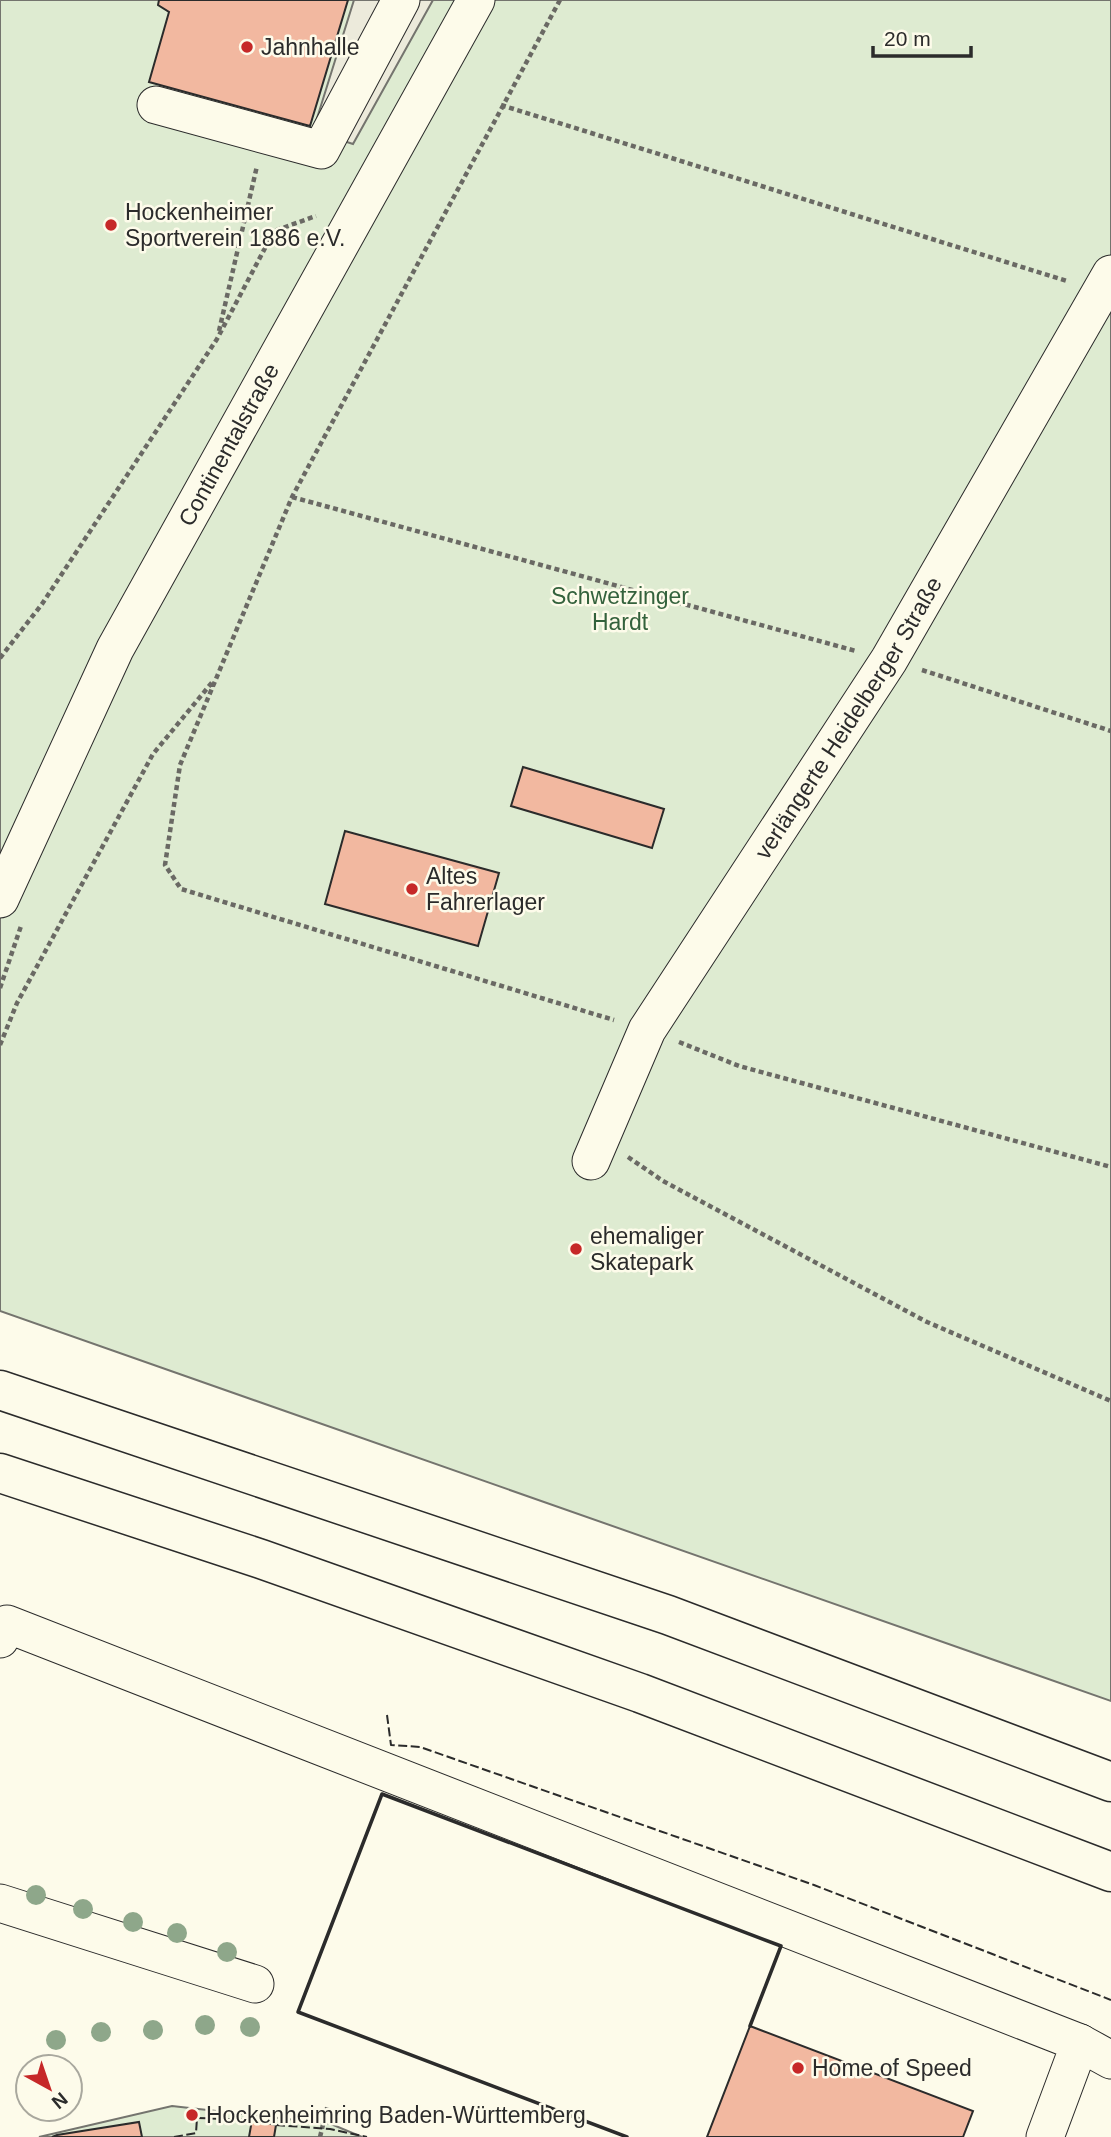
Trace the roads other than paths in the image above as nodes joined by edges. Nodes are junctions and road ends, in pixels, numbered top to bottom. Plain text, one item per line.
1 (401, 0) edge
2 (476, 0) edge
3 (156, 105) dead end
4 (1105, 283) edge
5 (0, 899) edge
6 (596, 1150) road end
7 (0, 1390) edge
8 (0, 1473) edge
9 (0, 1639) edge
10 (1111, 1782) edge
11 (1111, 1872) edge
12 (0, 1903) edge
13 (256, 1984) dead end
14 (1095, 2051) edge
15 (1045, 2137) edge

1 - 3 street
2 - 5 street, Continentalstraße
4 - 6 street, verlängerte Heidelberger Straße
7 - 10 highway
8 - 11 highway
9 - 14 street
12 - 13 street
14 - 15 street

